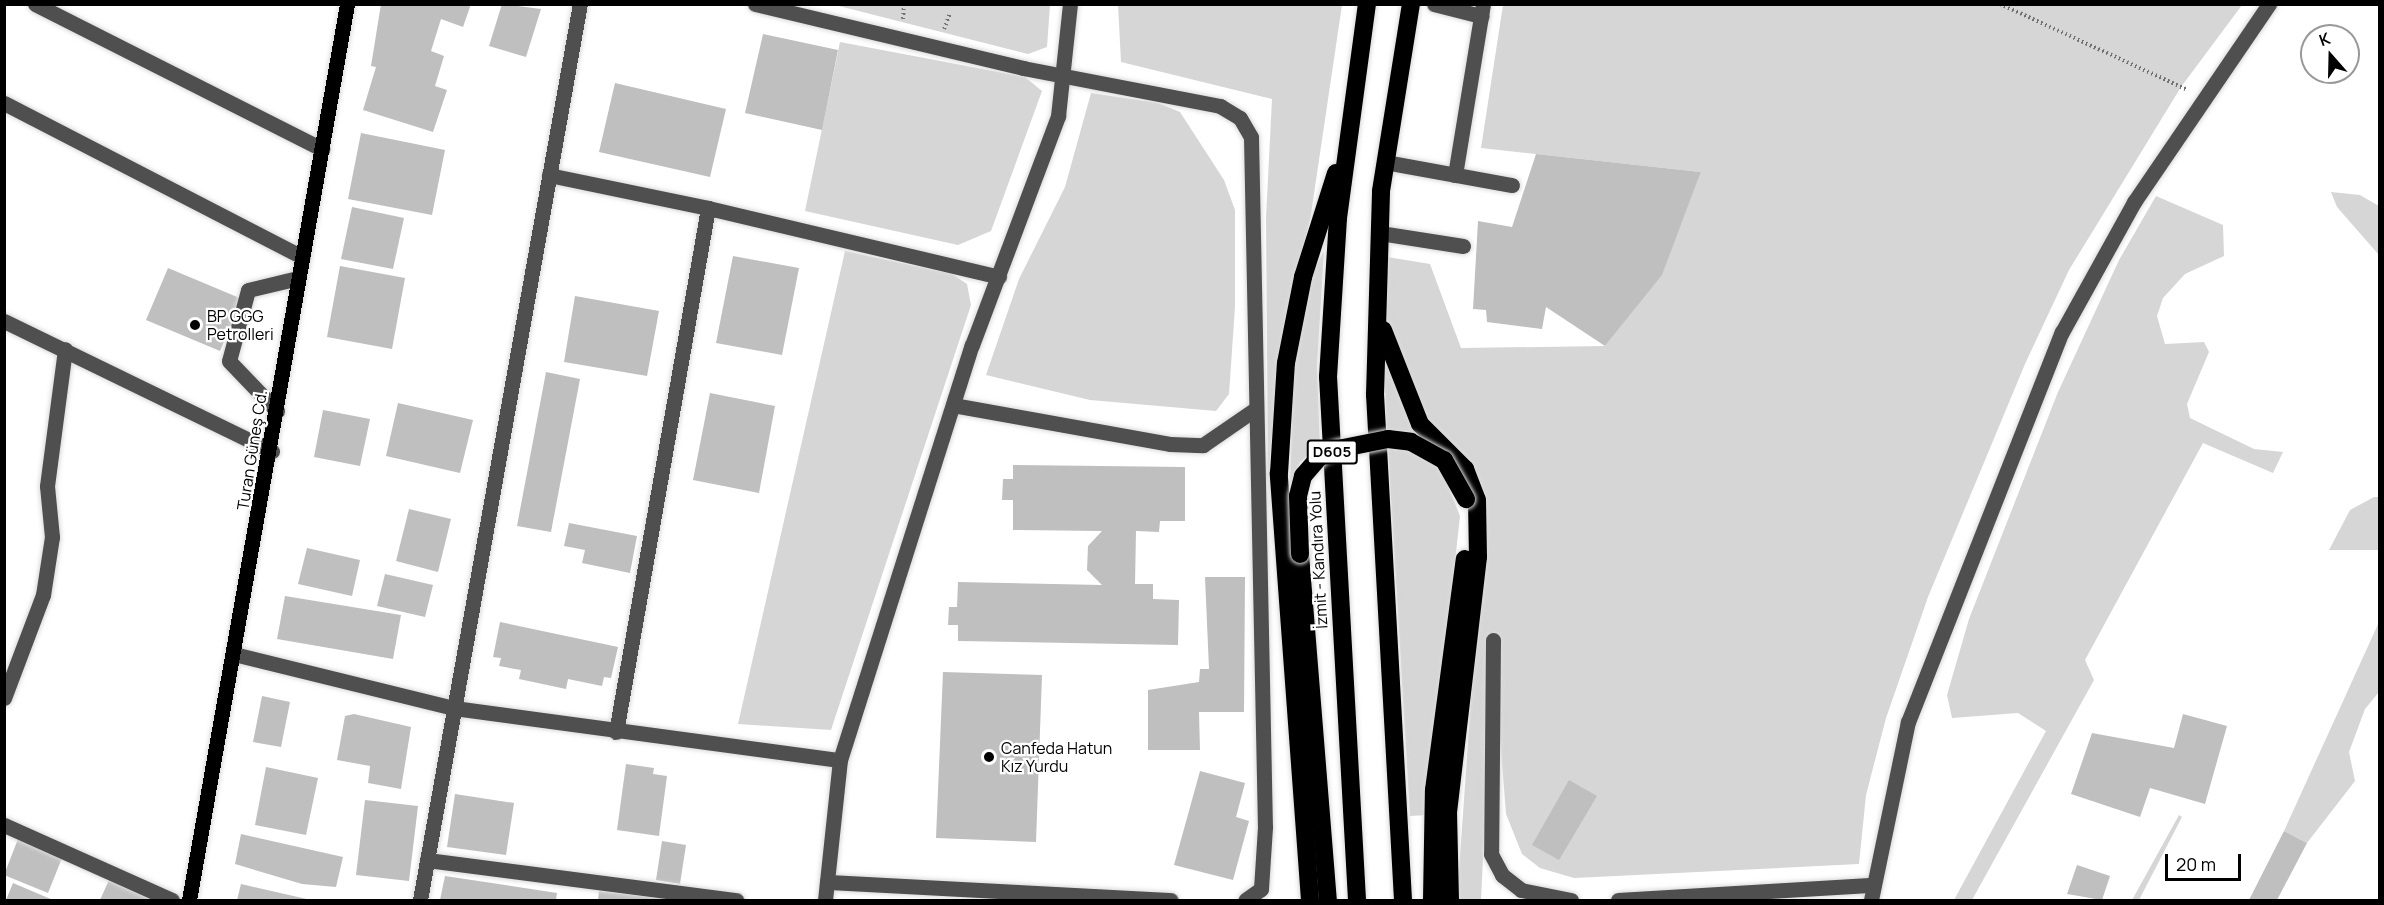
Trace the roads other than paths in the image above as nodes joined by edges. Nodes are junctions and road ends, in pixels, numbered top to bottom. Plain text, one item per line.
1 (35, 4) edge
2 (580, 4) edge
3 (1070, 4) edge
4 (1367, 4) edge
5 (1411, 4) edge
6 (1434, 4) edge
7 (2270, 4) edge
8 (344, 5) edge
9 (760, 5) edge
10 (1482, 10) edge
11 (1064, 76) junction
12 (4, 103) edge
13 (322, 149) junction
14 (1345, 149) junction
15 (1385, 162) junction
16 (549, 174) junction
17 (1455, 175) junction
18 (1512, 185) dead end
19 (708, 208) junction
20 (1380, 233) junction
21 (1463, 246) dead end
22 (303, 257) junction
23 (999, 277) junction
24 (298, 278) junction
25 (1378, 310) junction
26 (4, 321) edge
27 (65, 349) junction
28 (953, 405) junction
29 (1254, 410) junction
30 (277, 411) junction
31 (272, 451) junction
32 (1493, 640) dead end
33 (234, 654) junction
34 (4, 698) edge
35 (454, 708) junction
36 (616, 732) junction
37 (840, 760) junction
38 (4, 825) edge
39 (427, 860) junction
40 (827, 882) junction
41 (1874, 885) junction
42 (172, 900) edge
43 (189, 900) edge
44 (420, 900) edge
45 (736, 900) edge
46 (825, 900) edge
47 (1171, 900) edge
48 (1245, 900) edge
49 (1310, 900) edge
50 (1328, 900) edge
51 (1357, 900) edge
52 (1403, 900) edge
53 (1432, 900) edge
54 (1450, 900) edge
55 (1571, 900) edge
56 (1618, 900) edge
57 (1871, 900) edge

1 - 13 street
2 - 16 street
3 - 11 street
4 - 14 highway, İzmit - Kandıra Yolu / D605
5 - 15 highway, D605
6 - 10 street
7 - 41 street
8 - 13 main road, Turan Güneş Cd.
9 - 11 street
10 - 17 street
11 - 23 street
11 - 29 street
12 - 22 street
13 - 22 main road, Turan Güneş Cd.
14 - 49 highway
14 - 51 highway, İzmit - Kandıra Yolu / D605
15 - 17 street
15 - 20 highway, D605
16 - 19 street
16 - 35 street
17 - 18 street
19 - 23 street
19 - 36 street
20 - 21 street
20 - 25 highway, D605
22 - 24 main road, Turan Güneş Cd.
23 - 28 street
24 - 30 main road, Turan Güneş Cd.
24 - 30 street
25 - 52 highway, D605
25 - 54 highway
26 - 27 street
27 - 31 street
27 - 34 street
28 - 29 street
28 - 37 street
29 - 48 street
30 - 31 main road, Turan Güneş Cd.
31 - 33 main road, Turan Güneş Cd.
32 - 55 street
33 - 35 street
33 - 43 main road, Turan Güneş Cd.
35 - 36 street
35 - 39 street
36 - 37 street
37 - 40 street
38 - 42 street
39 - 44 street
39 - 45 street
40 - 46 street
40 - 47 street
41 - 56 street
41 - 57 street
50 - 53 highway, bridge

